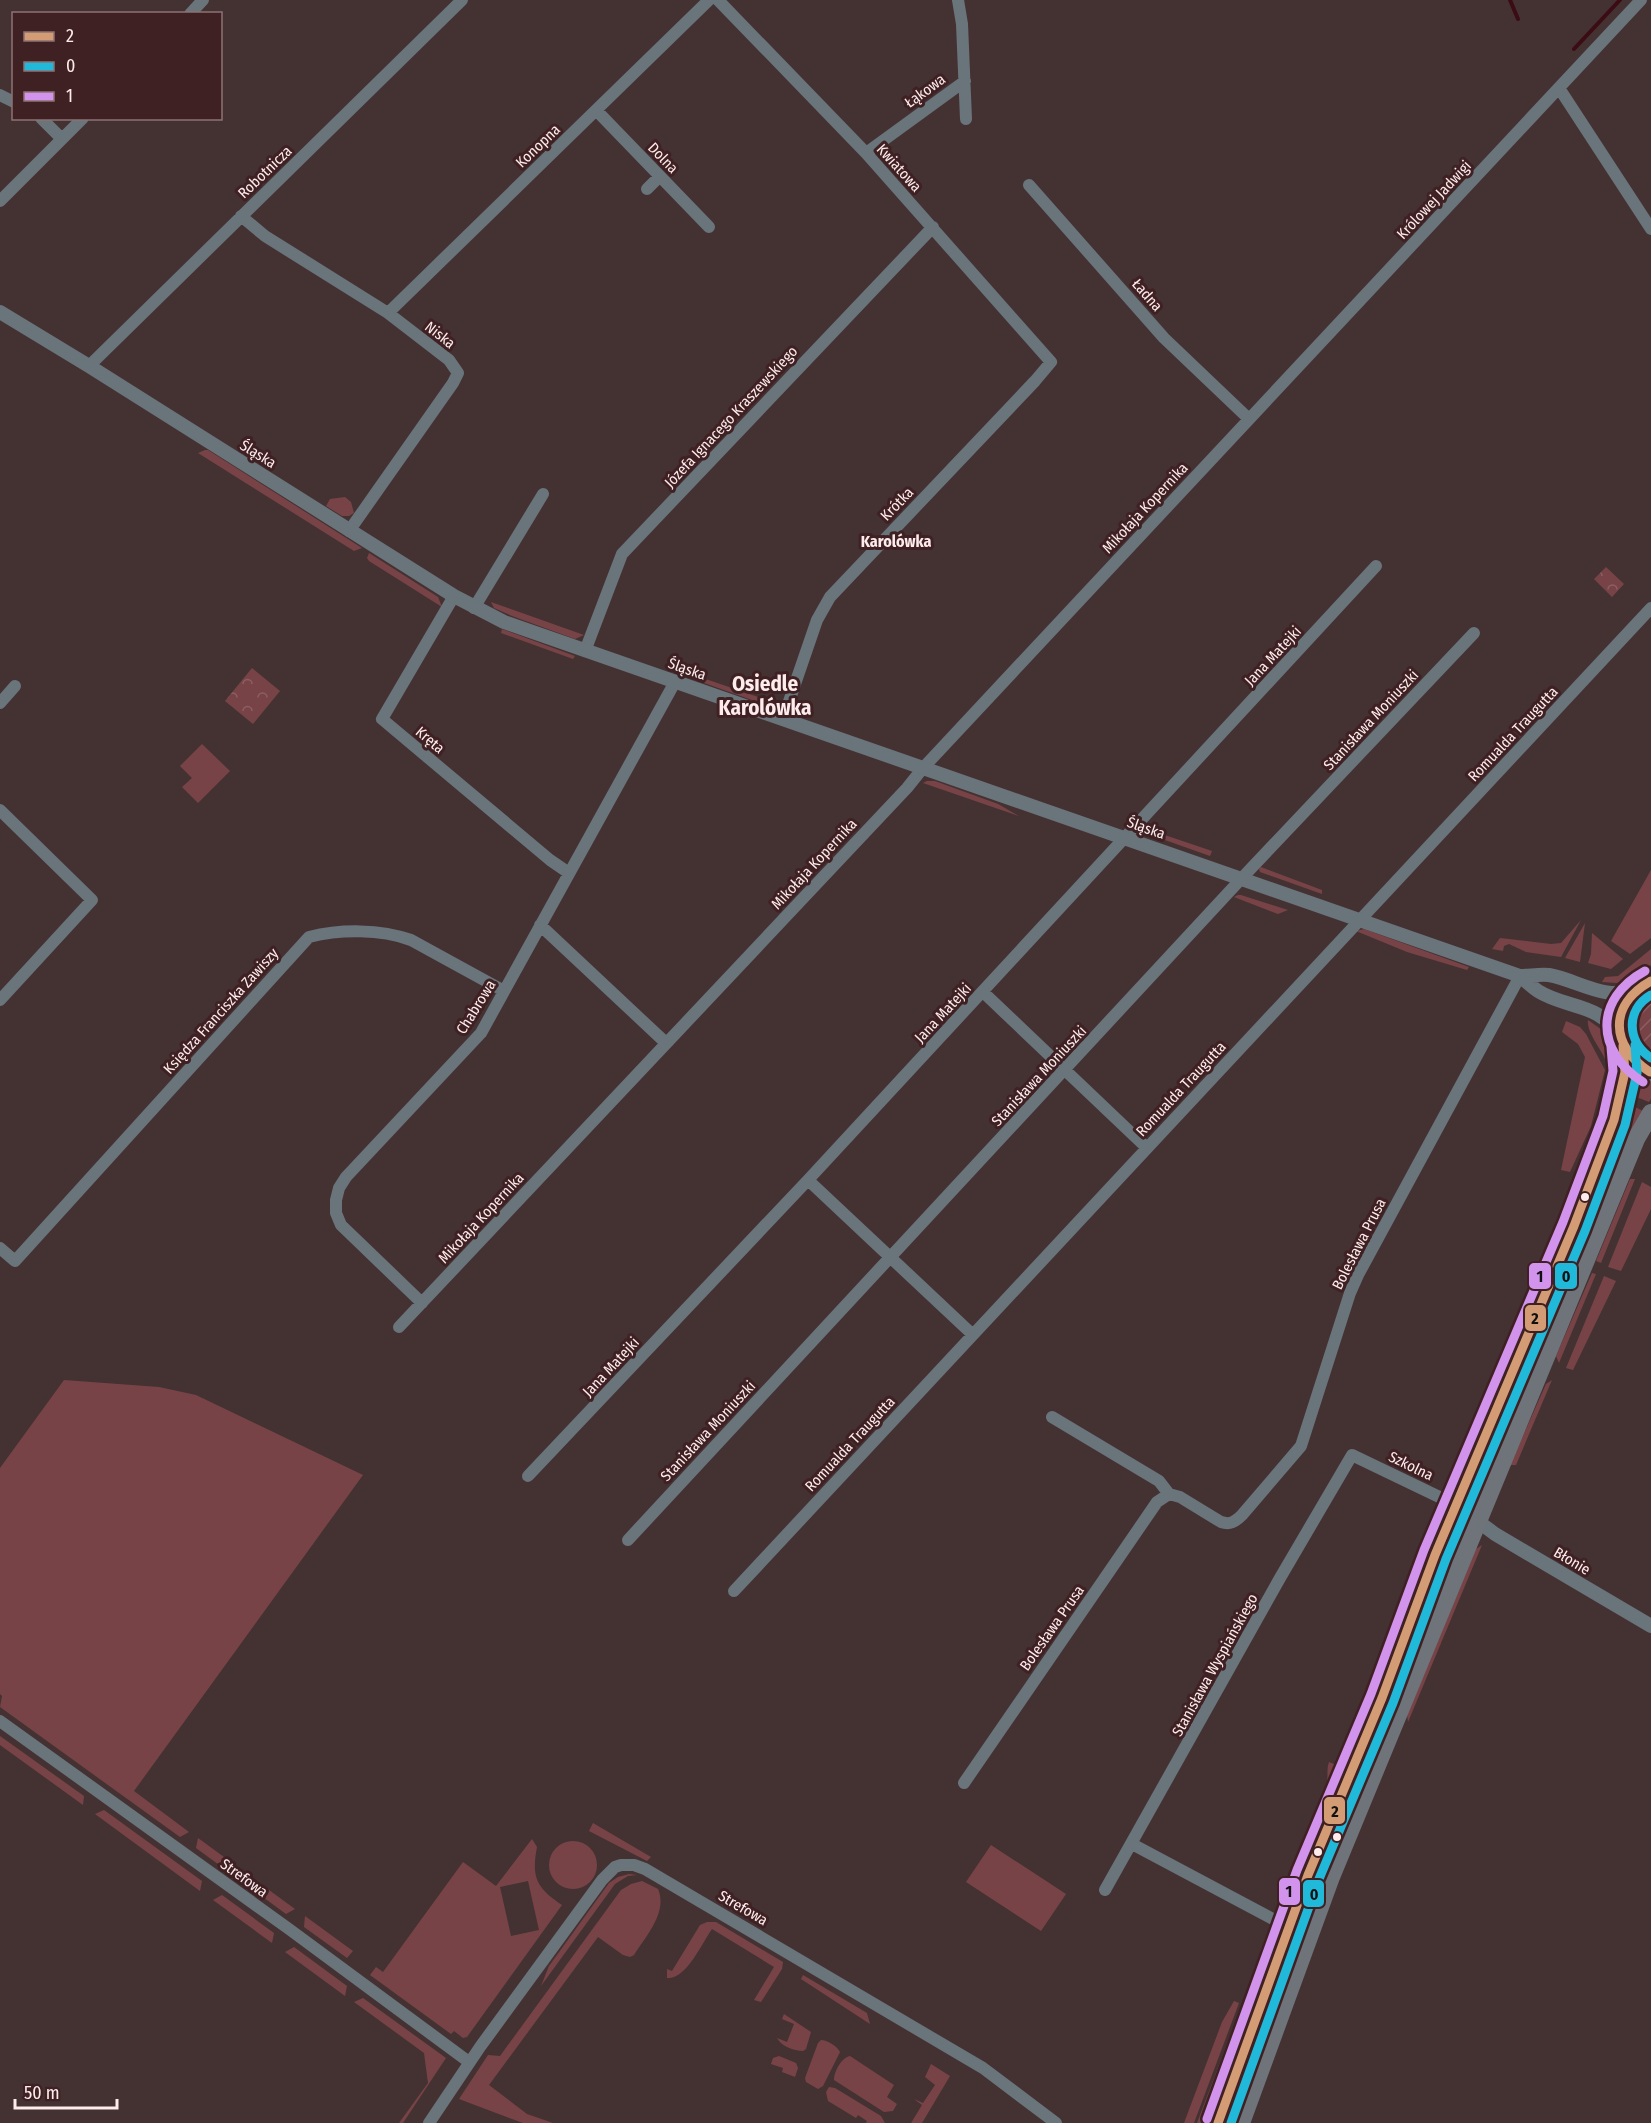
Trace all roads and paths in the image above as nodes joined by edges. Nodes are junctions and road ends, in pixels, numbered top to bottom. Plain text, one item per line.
1 (203, 0) edge
2 (462, 0) edge
3 (709, 0) edge
4 (718, 0) edge
5 (958, 0) edge
6 (1641, 0) edge
7 (192, 12) edge
8 (965, 81) junction
9 (1558, 88) junction
10 (596, 110) junction
11 (966, 119) dead end
12 (43, 120) edge
13 (81, 120) edge
14 (63, 139) junction
15 (866, 153) junction
16 (660, 176) junction
17 (1029, 185) dead end
18 (647, 189) dead end
19 (0, 201) edge
20 (241, 216) junction
21 (709, 227) dead end
22 (933, 227) junction
23 (1651, 229) edge
24 (0, 312) edge
25 (388, 313) junction
26 (1051, 362) joint
27 (90, 366) junction
28 (1249, 419) junction
29 (543, 494) dead end
30 (349, 531) junction
31 (1376, 566) dead end
32 (454, 596) junction
33 (474, 608) junction
34 (1651, 608) edge
35 (1474, 633) dead end
36 (585, 651) junction
37 (675, 682) junction
38 (15, 686) dead end
39 (0, 703) edge
40 (783, 719) junction
41 (922, 768) junction
42 (0, 810) edge
43 (1125, 838) junction
44 (569, 873) junction
45 (1241, 879) junction
46 (1359, 920) junction
47 (540, 925) junction
48 (1520, 976) junction
49 (1647, 983) edge
50 (504, 991) junction
51 (983, 992) junction
52 (0, 1000) edge
53 (666, 1043) junction
54 (1622, 1044) junction
55 (1065, 1070) junction
56 (1651, 1072) edge
57 (1651, 1113) edge
58 (1147, 1148) junction
59 (808, 1180) junction
60 (0, 1248) edge
61 (890, 1257) junction
62 (422, 1303) junction
63 (399, 1327) dead end
64 (972, 1334) junction
65 (1052, 1417) dead end
66 (1352, 1455) joint
67 (528, 1476) dead end
68 (1169, 1494) junction
69 (1456, 1505) junction
70 (1477, 1521) junction
71 (627, 1540) dead end
72 (734, 1591) dead end
73 (1651, 1626) edge
74 (0, 1721) edge
75 (964, 1783) dead end
76 (1132, 1844) junction
77 (1105, 1890) dead end
78 (1288, 1927) junction
79 (469, 2062) junction
80 (429, 2123) edge
81 (1056, 2123) edge
82 (1218, 2123) edge
83 (1241, 2123) edge

1 - 7 street
2 - 20 street, Robotnicza
3 - 10 street, Konopna
4 - 15 street, Kwiatowa
5 - 8 street, Łąkowa
6 - 9 street, Królowej Jadwigi
8 - 11 street
8 - 15 street, Łąkowa
9 - 23 street
9 - 28 street, Królowej Jadwigi
10 - 16 street, Dolna
10 - 25 street, Konopna
12 - 14 street
13 - 14 street
14 - 19 street
15 - 22 street, Kwiatowa
16 - 18 street
16 - 21 street, Dolna
17 - 28 street, Ładna
20 - 25 street, Niska
20 - 27 street, Robotnicza
22 - 26 street, Kwiatowa
22 - 36 street, Józefa Ignacego Kraszewskiego
24 - 27 street, Śląska
25 - 30 street, Niska
26 - 40 street, Krótka
27 - 30 street, Śląska
28 - 41 street, Mikołaja Kopernika
29 - 33 street
30 - 32 street, Śląska
31 - 43 street, Jana Matejki
32 - 33 street, Śląska
32 - 44 street, Kręta
33 - 36 street, Śląska
34 - 46 street, Romualda Traugutta
35 - 45 street, Stanisława Moniuszki
36 - 37 street, Śląska
37 - 40 street, Śląska
37 - 44 street, Chabrowa
38 - 39 street
40 - 41 street, Śląska
41 - 43 street, Śląska
41 - 53 street, Mikołaja Kopernika
42 - 52 street
43 - 45 street, Śląska
43 - 51 street, Jana Matejki
44 - 47 street, Chabrowa
45 - 46 street, Śląska
45 - 55 street, Stanisława Moniuszki
46 - 48 street, Śląska
46 - 58 street, Romualda Traugutta
47 - 50 street, Chabrowa
47 - 53 street
48 - 49 street, Śląska
48 - 54 street, Śląska
48 - 68 street, Bolesława Prusa
49 - 54 main road
50 - 60 street, Księdza Franciszka Zawiszy
50 - 62 street, Chabrowa
51 - 55 street
51 - 59 street, Jana Matejki
53 - 62 street, Mikołaja Kopernika
54 - 56 main road
54 - 69 main road
55 - 58 street
55 - 61 street, Stanisława Moniuszki
57 - 70 main road
58 - 64 street, Romualda Traugutta
59 - 61 street
59 - 67 street, Jana Matejki
61 - 64 street
61 - 71 street, Stanisława Moniuszki
62 - 63 street, Mikołaja Kopernika
64 - 72 street, Romualda Traugutta
65 - 68 street, Bolesława Prusa
66 - 69 street, Szkolna
66 - 76 street, Stanisława Wyspiańskiego
68 - 75 street, Bolesława Prusa
69 - 70 street, Błonie
69 - 78 main road
70 - 73 street, Błonie
70 - 83 main road
74 - 79 street, Strefowa
76 - 77 street, Stanisława Wyspiańskiego
76 - 78 street
78 - 82 main road
79 - 80 street, Strefowa
79 - 81 street, Strefowa

